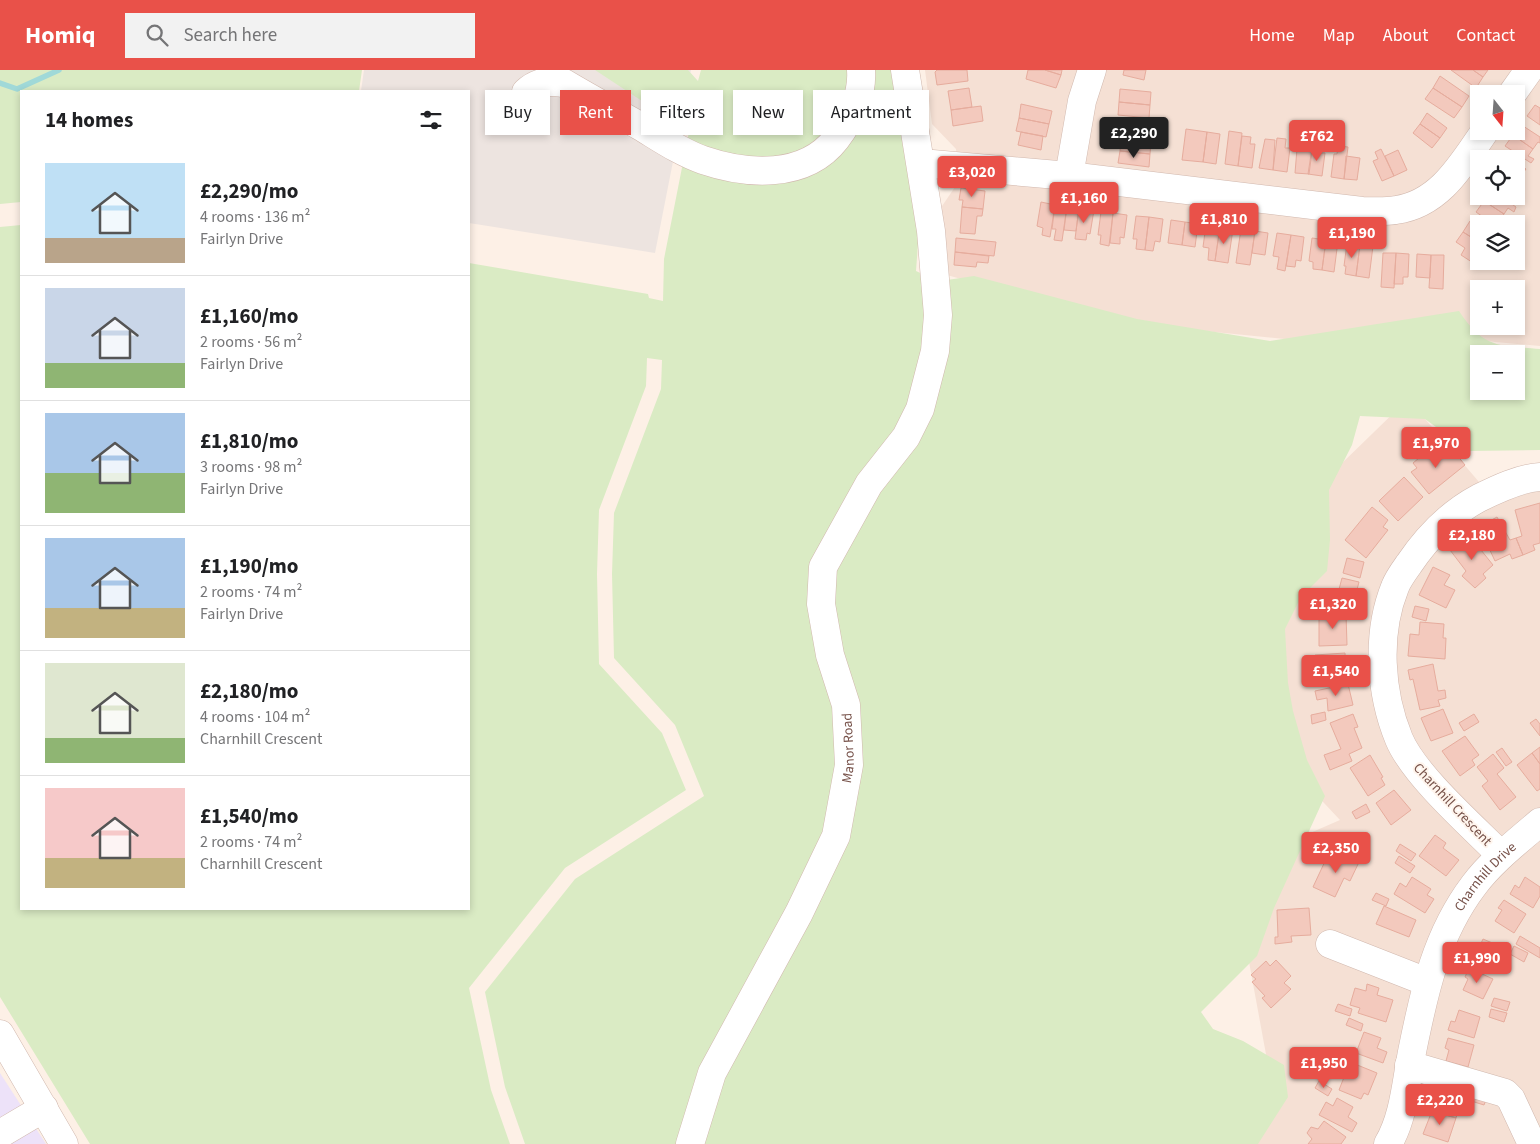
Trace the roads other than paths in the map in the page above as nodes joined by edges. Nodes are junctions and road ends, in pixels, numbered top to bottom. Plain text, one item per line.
1 (861, 70) edge
2 (905, 70) edge
3 (1092, 70) edge
4 (1529, 70) edge
5 (1518, 85) edge
6 (528, 90) edge
7 (1479, 140) edge
8 (921, 163) junction
9 (1069, 176) junction
10 (1540, 477) edge
11 (1540, 822) edge
12 (1501, 855) junction
13 (1330, 944) dead end
14 (1427, 982) junction
15 (0, 1034) edge
16 (1409, 1065) junction
17 (44, 1108) junction
18 (0, 1134) edge
19 (64, 1144) edge
20 (690, 1144) edge
21 (1388, 1144) edge
22 (1532, 1144) edge

1 - 6 street
2 - 8 street, Manor Road
3 - 9 street
4 - 5 street
7 - 9 street
8 - 9 street
8 - 20 street, Manor Road
10 - 12 street, Charnhill Crescent
11 - 12 street, Charnhill Drive
12 - 14 street, Charnhill Drive
13 - 14 street
14 - 16 street, Charnhill Drive
15 - 17 street
16 - 21 street, Charnhill Drive
16 - 22 street
17 - 18 street
17 - 19 street

